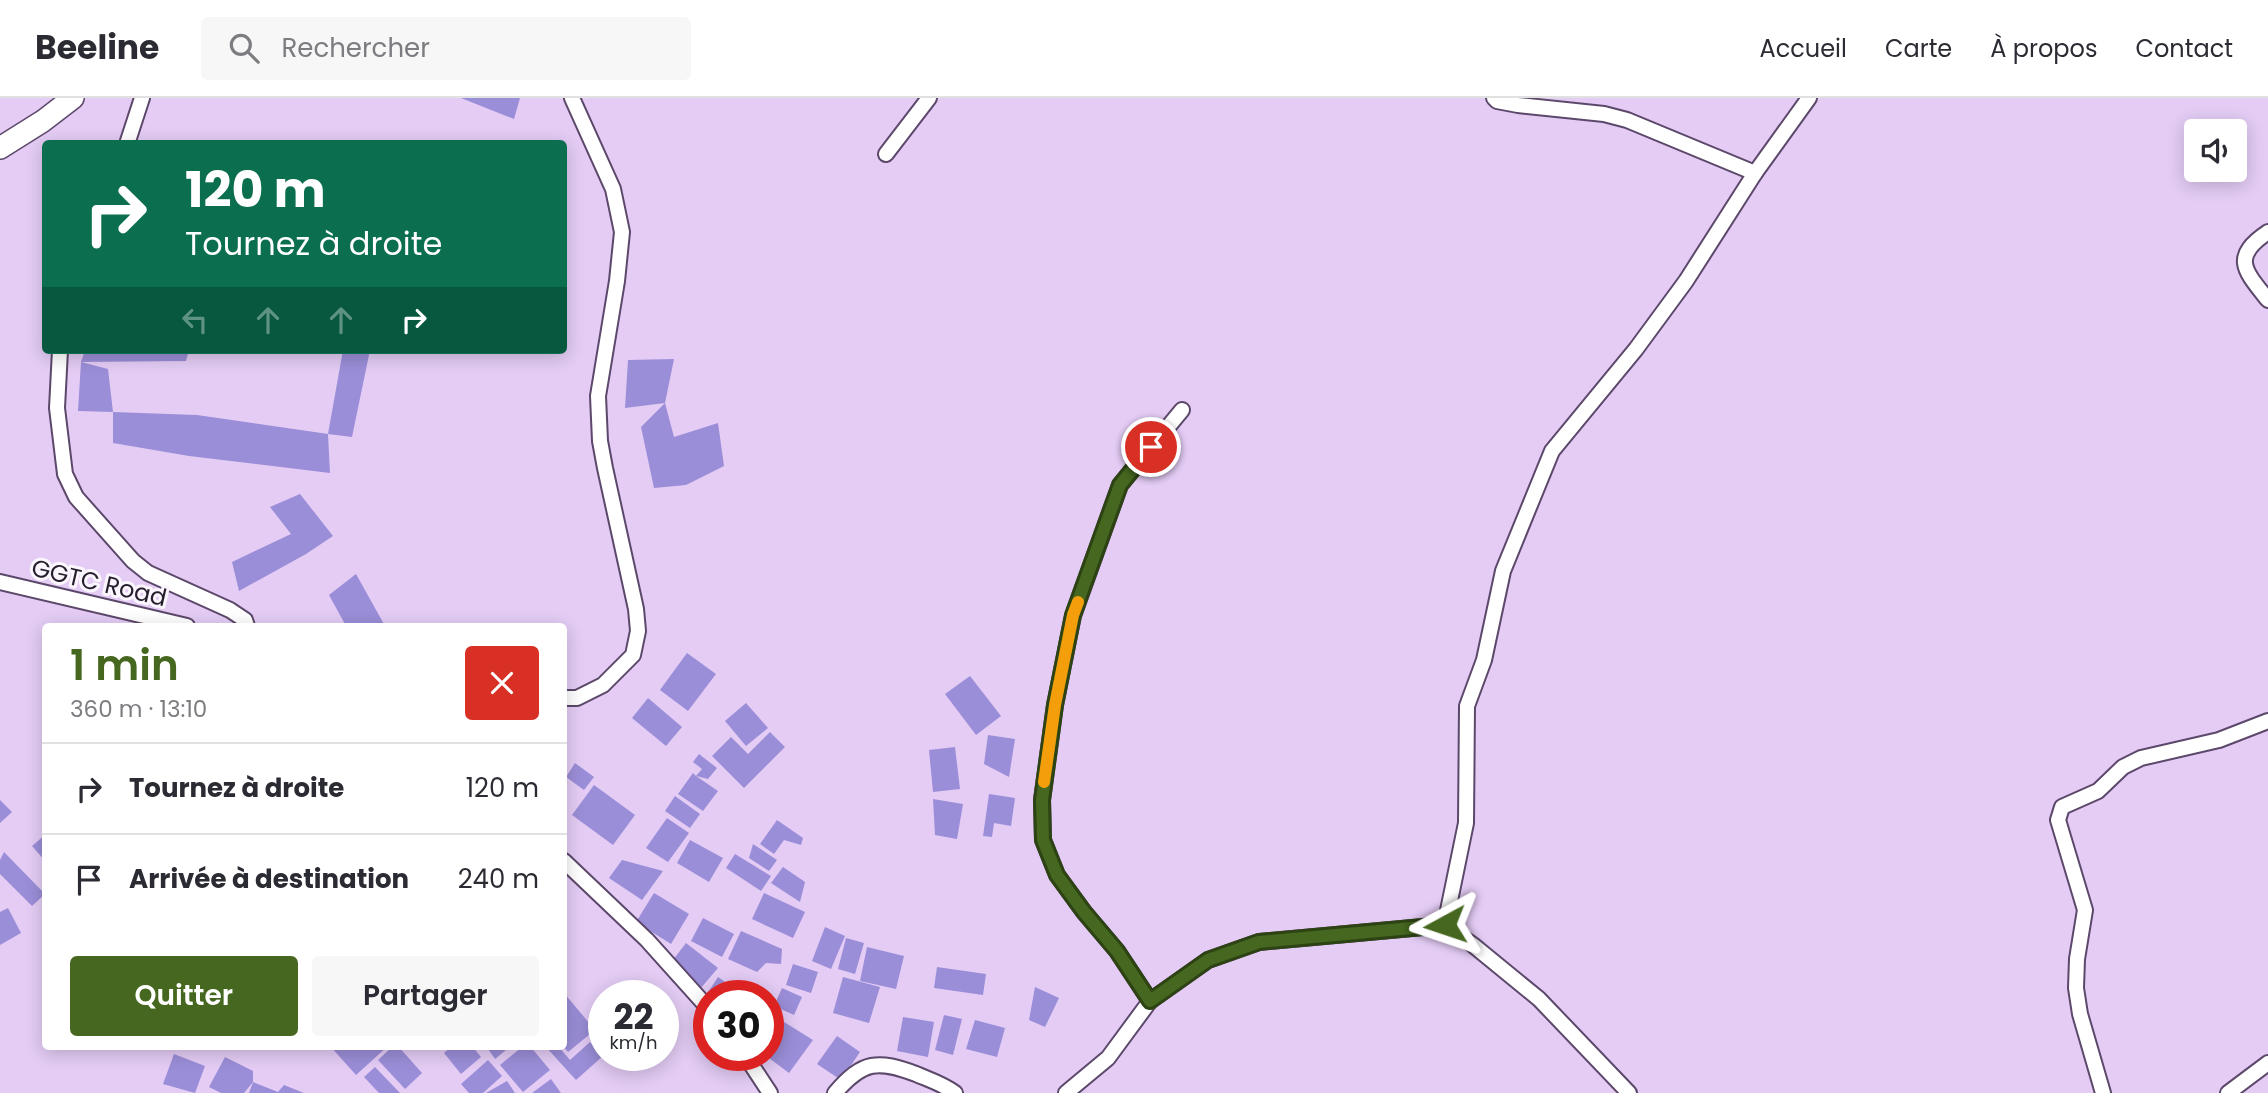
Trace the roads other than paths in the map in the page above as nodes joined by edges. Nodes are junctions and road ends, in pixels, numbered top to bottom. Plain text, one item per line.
1 (73, 98) edge
2 (142, 98) edge
3 (572, 98) edge
4 (929, 98) edge
5 (1494, 98) edge
6 (1809, 98) edge
7 (128, 140) edge
8 (0, 147) edge
9 (886, 154) dead end
10 (1755, 173) junction
11 (2268, 232) edge
12 (2268, 300) edge
13 (60, 354) edge
14 (1182, 410) dead end
15 (0, 582) edge
16 (174, 623) edge
17 (246, 623) edge
18 (567, 698) edge
19 (2268, 720) edge
20 (567, 864) edge
21 (1445, 925) junction
22 (693, 991) edge
23 (1150, 1001) junction
24 (2268, 1063) edge
25 (756, 1071) edge
26 (770, 1093) edge
27 (835, 1093) edge
28 (955, 1093) edge
29 (1066, 1093) edge
30 (1629, 1093) edge
31 (2103, 1093) edge
32 (2228, 1093) edge

1 - 8 street
2 - 7 street
3 - 18 street
4 - 9 street
5 - 10 street
6 - 10 street
10 - 21 street
11 - 12 street
13 - 17 street, GGTC Road
14 - 23 street
15 - 16 street, GGTC Road
19 - 31 street
20 - 22 street
21 - 23 street
21 - 30 street
23 - 29 street
24 - 32 street
25 - 26 street
27 - 28 street

